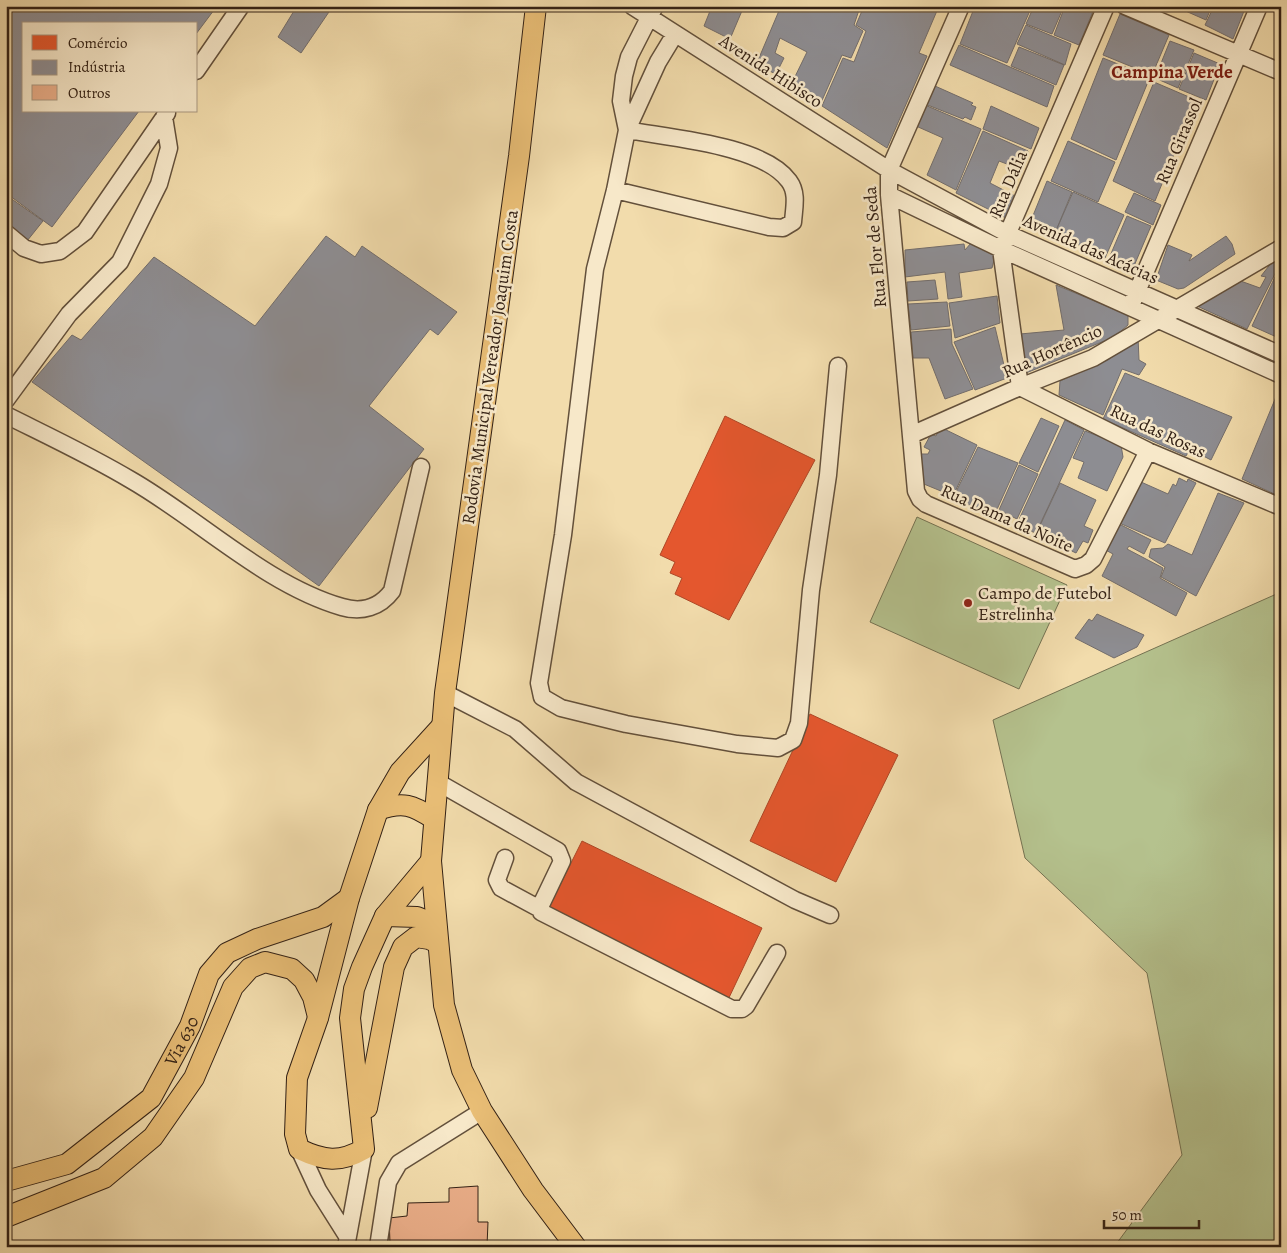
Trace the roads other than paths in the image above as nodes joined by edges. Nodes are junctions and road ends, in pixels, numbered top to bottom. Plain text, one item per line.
1 (241, 6) edge
2 (536, 6) edge
3 (632, 6) edge
4 (960, 6) edge
5 (1106, 6) edge
6 (1125, 6) edge
7 (1259, 6) edge
8 (652, 12) edge
9 (675, 34) junction
10 (1238, 55) junction
11 (198, 68) edge
12 (1281, 72) edge
13 (166, 114) edge
14 (627, 130) junction
15 (889, 170) junction
16 (615, 190) junction
17 (889, 195) junction
18 (6, 233) edge
19 (1008, 234) junction
20 (1281, 248) edge
21 (1001, 249) junction
22 (1133, 300) junction
23 (1177, 310) junction
24 (1158, 319) junction
25 (1281, 355) edge
26 (838, 366) dead end
27 (1281, 375) edge
28 (1020, 387) junction
29 (6, 400) edge
30 (6, 415) edge
31 (911, 436) junction
32 (1148, 450) junction
33 (421, 467) dead end
34 (920, 499) joint
35 (1281, 507) edge
36 (444, 693) junction
37 (441, 727) junction
38 (439, 784) junction
39 (378, 810) junction
40 (434, 819) junction
41 (505, 858) dead end
42 (431, 861) junction
43 (349, 898) junction
44 (540, 909) junction
45 (830, 915) dead end
46 (385, 916) junction
47 (436, 933) junction
48 (777, 953) dead end
49 (318, 1018) junction
50 (482, 1111) junction
51 (364, 1141) junction
52 (299, 1149) junction
53 (6, 1181) edge
54 (6, 1216) edge
55 (346, 1241) edge
56 (378, 1247) edge
57 (576, 1247) edge

1 - 11 street
2 - 36 main road, Rodovia Municipal Vereador Joaquim Costa
3 - 8 street, Avenida Hibisco
4 - 15 street, Rua Flor de Seda
5 - 19 street, Rua Dália
6 - 10 street
7 - 10 street, Rua Girassol
8 - 9 street, Avenida Hibisco
8 - 14 street
9 - 14 street
9 - 15 street, Avenida Hibisco
10 - 12 street
10 - 22 street, Rua Girassol
13 - 18 street
13 - 29 street
14 - 16 street
14 - 16 street
15 - 17 street, Rua Flor de Seda
15 - 19 street, Avenida das Acácias
16 - 26 street
17 - 21 street, Avenida das Acácias
17 - 31 street, Rua Flor de Seda
19 - 21 street, Rua Dália
19 - 22 street, Avenida das Acácias
20 - 23 street, Rua Hortêncio
21 - 22 street, Avenida das Acácias
21 - 28 street
22 - 23 street, Avenida das Acácias
22 - 24 street, Avenida das Acácias
23 - 24 street, Rua Hortêncio
23 - 25 street, Avenida das Acácias
24 - 27 street, Avenida das Acácias
24 - 28 street, Rua Hortêncio
28 - 31 street, Rua Hortêncio
28 - 32 street, Rua das Rosas
30 - 33 street
31 - 34 street, Rua Flor de Seda
32 - 34 street, Rua Dama da Noite
32 - 35 street, Rua das Rosas
36 - 37 main road, Rodovia Municipal Vereador Joaquim Costa
36 - 45 street
37 - 38 main road, Rodovia Municipal Vereador Joaquim Costa
37 - 39 main road
38 - 40 main road, Rodovia Municipal Vereador Joaquim Costa
38 - 44 street
39 - 40 main road
39 - 43 main road
40 - 42 main road, Rodovia Municipal Vereador Joaquim Costa
41 - 44 street
42 - 46 main road
42 - 47 main road
43 - 49 main road
43 - 53 main road, Via 630
44 - 48 street
46 - 47 main road
46 - 51 main road
47 - 50 main road
47 - 51 main road
49 - 52 main road
49 - 54 main road, Via 630
50 - 56 street
50 - 57 main road
51 - 52 main road
51 - 55 street
52 - 55 street

